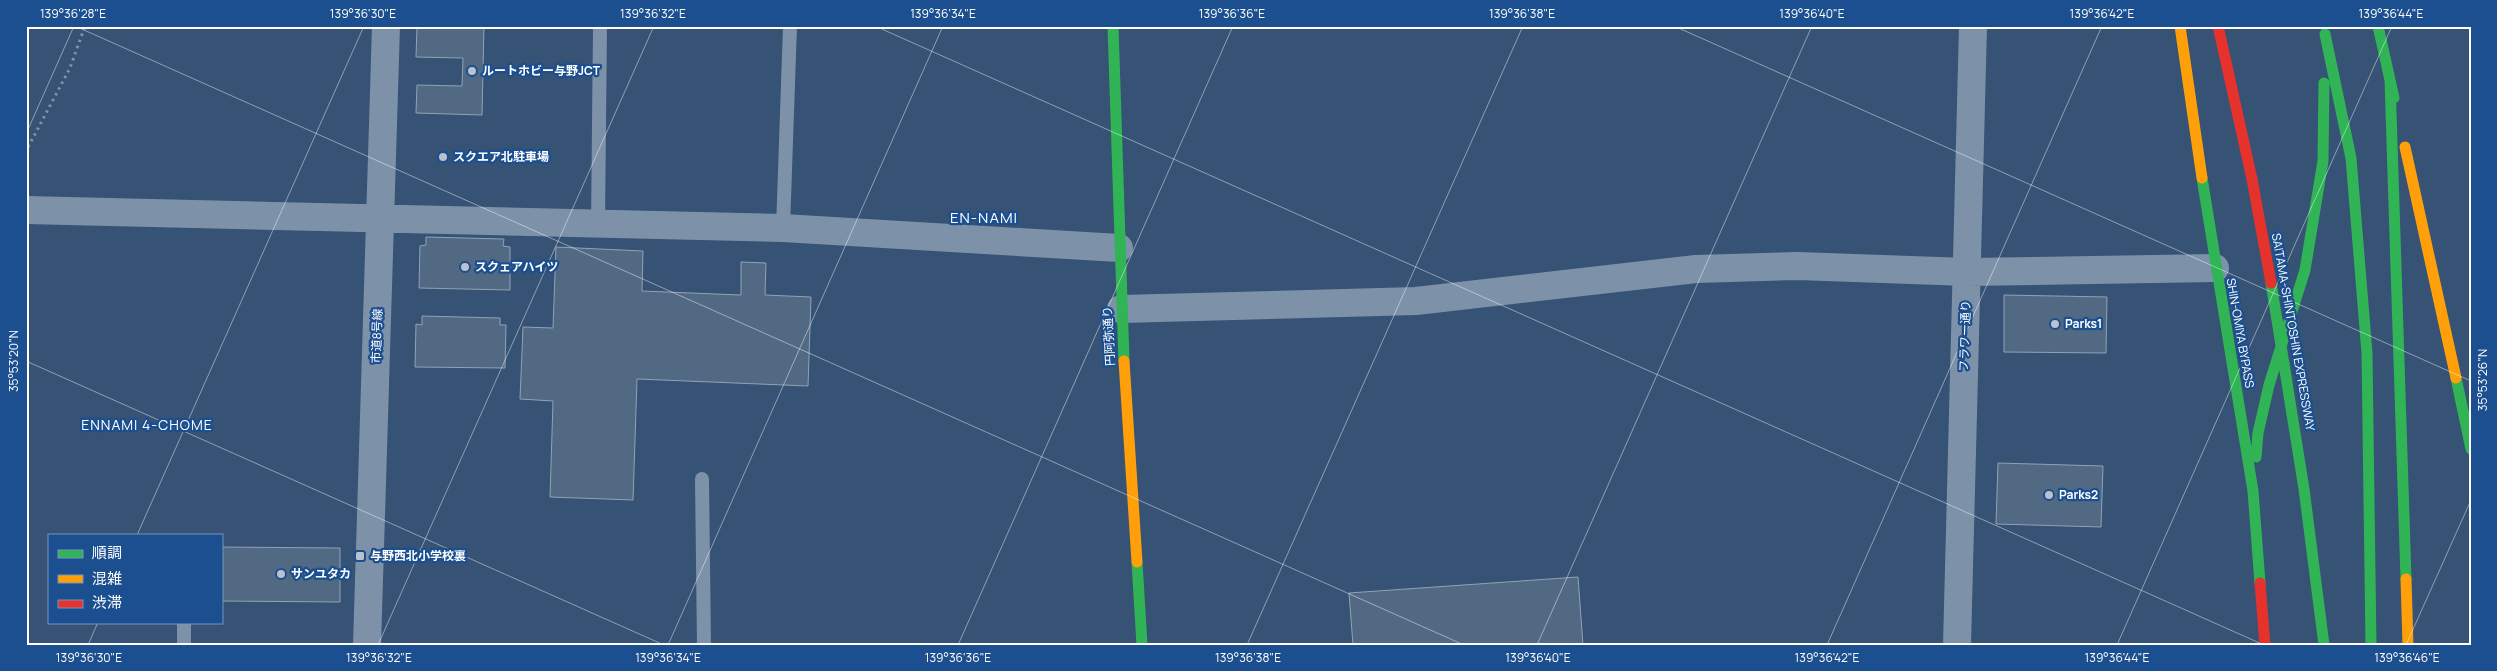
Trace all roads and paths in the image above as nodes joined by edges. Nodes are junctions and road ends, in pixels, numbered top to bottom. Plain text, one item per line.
1 (85, 26) edge
2 (386, 26) edge
3 (600, 26) edge
4 (790, 26) edge
5 (1114, 26) edge
6 (1973, 26) edge
7 (2180, 26) edge
8 (2218, 26) edge
9 (2378, 26) edge
10 (2324, 30) edge
11 (2390, 80) junction
12 (27, 210) edge
13 (381, 218) junction
14 (598, 224) junction
15 (783, 228) junction
16 (1119, 248) junction
17 (2215, 268) junction
18 (1967, 272) junction
19 (1121, 308) junction
20 (2471, 449) edge
21 (702, 479) dead end
22 (2253, 491) junction
23 (184, 624) edge
24 (184, 645) edge
25 (367, 645) edge
26 (704, 645) edge
27 (1142, 645) edge
28 (1956, 645) edge
29 (2265, 645) edge
30 (2324, 645) edge
31 (2371, 645) edge
32 (2408, 645) edge

1 - 12 path
2 - 13 street, 市道8号線
3 - 14 lane
4 - 15 lane
5 - 16 main road, 円阿弥通り
6 - 18 street, フラワー通り
7 - 17 main road, SHIN-OMIYA BYPASS
8 - 30 main road, SAITAMA-SHINTOSHIN EXPRESSWAY
9 - 11 main road
10 - 22 main road
10 - 31 main road
11 - 20 main road
11 - 32 main road
12 - 13 street
13 - 14 street
13 - 25 street, 市道8号線
14 - 15 street
15 - 16 street
16 - 19 main road, 円阿弥通り
17 - 18 street
17 - 22 main road, SHIN-OMIYA BYPASS
18 - 19 street
18 - 28 street, フラワー通り
19 - 27 main road, 円阿弥通り
21 - 26 lane
22 - 29 main road, SHIN-OMIYA BYPASS
23 - 24 lane

